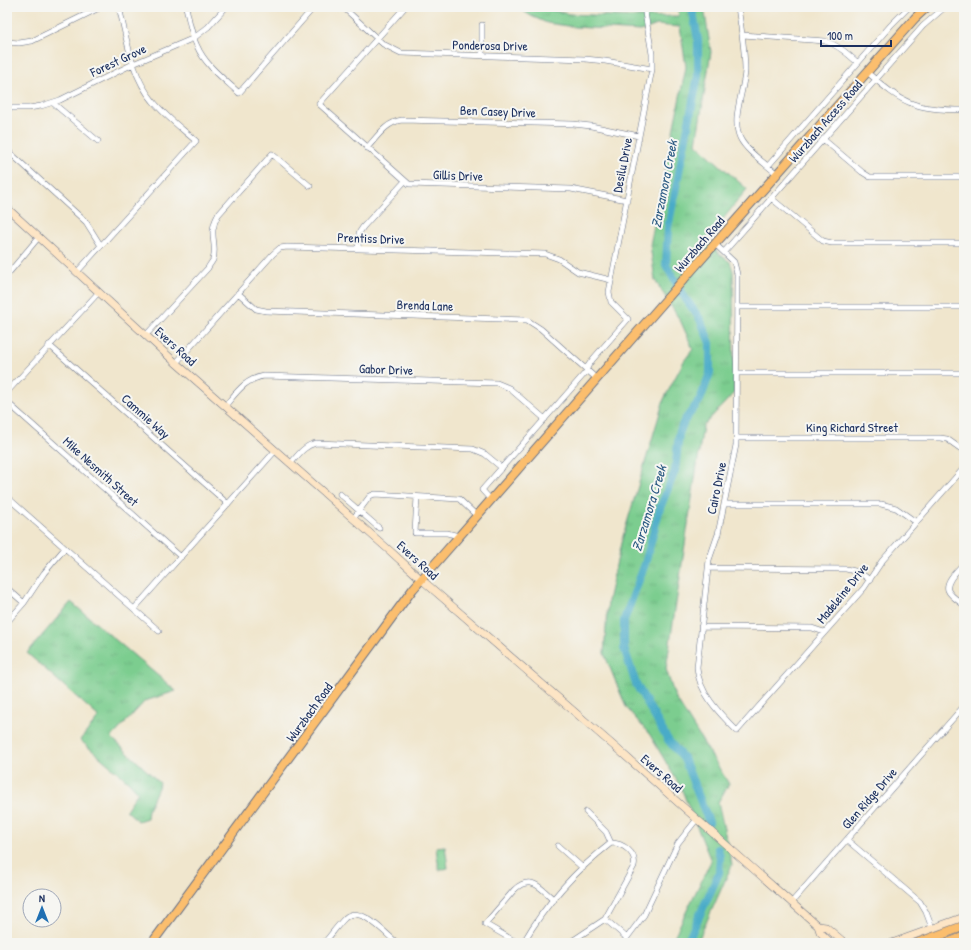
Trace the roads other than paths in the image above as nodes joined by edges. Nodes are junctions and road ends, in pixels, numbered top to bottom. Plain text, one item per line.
1 (101, 7) edge
2 (119, 7) edge
3 (186, 7) edge
4 (226, 7) edge
5 (314, 7) edge
6 (343, 7) edge
7 (405, 7) edge
8 (644, 7) edge
9 (738, 7) edge
10 (927, 7) edge
11 (945, 7) edge
12 (907, 8) edge
13 (482, 26) dead end
14 (742, 35) junction
15 (194, 38) junction
16 (377, 39) junction
17 (7, 42) edge
18 (482, 56) junction
19 (858, 63) junction
20 (133, 64) junction
21 (652, 69) junction
22 (867, 72) junction
23 (876, 80) junction
24 (53, 103) junction
25 (7, 108) edge
26 (964, 110) edge
27 (639, 136) junction
28 (823, 139) junction
29 (98, 141) dead end
30 (367, 148) junction
31 (7, 150) edge
32 (768, 166) junction
33 (777, 174) junction
34 (964, 177) edge
35 (405, 181) junction
36 (310, 186) dead end
37 (771, 198) junction
38 (627, 200) junction
39 (7, 208) edge
40 (39, 237) junction
41 (964, 243) edge
42 (715, 244) junction
43 (101, 246) junction
44 (358, 249) junction
45 (724, 252) junction
46 (77, 272) junction
47 (7, 275) edge
48 (611, 280) junction
49 (98, 292) junction
50 (238, 293) junction
51 (738, 307) junction
52 (964, 307) edge
53 (146, 335) junction
54 (49, 345) junction
55 (176, 363) junction
56 (587, 371) junction
57 (737, 372) junction
58 (964, 373) edge
59 (596, 379) junction
60 (7, 392) edge
61 (7, 402) edge
62 (225, 406) junction
63 (545, 419) junction
64 (736, 438) junction
65 (276, 450) junction
66 (964, 451) edge
67 (291, 463) junction
68 (502, 468) junction
69 (964, 468) edge
70 (340, 494) dead end
71 (7, 496) edge
72 (417, 497) junction
73 (491, 500) junction
74 (228, 504) junction
75 (724, 504) junction
76 (359, 511) junction
77 (476, 516) junction
78 (353, 518) junction
79 (916, 522) junction
80 (379, 528) dead end
81 (459, 536) junction
82 (65, 548) junction
83 (181, 557) junction
84 (964, 563) edge
85 (709, 568) junction
86 (422, 580) junction
87 (870, 580) junction
88 (7, 588) edge
89 (24, 603) junction
90 (964, 605) edge
91 (134, 609) junction
92 (7, 622) edge
93 (701, 627) junction
94 (159, 631) dead end
95 (824, 632) junction
96 (964, 706) edge
97 (737, 731) joint
98 (586, 812) dead end
99 (696, 819) junction
100 (847, 840) junction
101 (611, 843) junction
102 (558, 846) dead end
103 (583, 868) junction
104 (554, 900) junction
105 (791, 903) junction
106 (964, 917) edge
107 (605, 919) junction
108 (818, 926) junction
109 (964, 926) edge
110 (932, 928) junction
111 (964, 937) edge
112 (627, 938) junction
113 (916, 939) edge
114 (827, 941) edge
115 (152, 943) edge
116 (324, 943) edge
117 (397, 943) edge
118 (518, 943) edge
119 (523, 943) edge
120 (569, 943) edge
121 (623, 943) edge
122 (845, 943) edge
123 (892, 943) edge
124 (900, 943) edge
125 (948, 943) edge

1 - 17 street
2 - 20 street
3 - 15 street
4 - 15 street, Forest Grove
5 - 15 street
6 - 16 street, Ponderosa Drive
7 - 16 street
8 - 21 street, Desilu Drive
9 - 14 street
10 - 22 main road, Wurzbach Road
11 - 23 street, Wurzbach Access Road
12 - 19 street, Wurzbach Access Road
13 - 18 street
14 - 19 street
14 - 32 street
15 - 20 street, Forest Grove
16 - 18 street, Ponderosa Drive
16 - 30 street, Gillis Drive
18 - 21 street, Ponderosa Drive
19 - 32 street, Wurzbach Access Road
20 - 24 street, Forest Grove
20 - 43 street
21 - 27 street, Desilu Drive
22 - 23 street
22 - 33 main road, Wurzbach Road
23 - 26 street
23 - 28 street, Wurzbach Access Road
24 - 25 street, Forest Grove
24 - 29 street
27 - 30 street, Ben Casey Drive
27 - 38 street, Desilu Drive
28 - 34 street
28 - 37 street, Wurzbach Access Road
30 - 35 street, Gillis Drive
31 - 43 street
32 - 33 street
33 - 42 main road, Wurzbach Road
35 - 38 street, Gillis Drive
35 - 44 street
36 - 53 street
37 - 41 street
37 - 45 street, Wurzbach Access Road
38 - 48 street, Desilu Drive
39 - 40 main road, Evers Road
40 - 46 main road, Evers Road
40 - 47 street
42 - 45 street, Cairo Drive
42 - 59 main road, Wurzbach Road
43 - 46 street
44 - 48 street, Prentiss Drive
44 - 50 street, Prentiss Drive
45 - 51 street, Cairo Drive
46 - 49 main road, Evers Road
48 - 56 street, Desilu Drive
49 - 53 main road, Evers Road
49 - 54 street
50 - 55 street, Prentiss Drive
50 - 56 street, Brenda Lane
51 - 52 street
51 - 57 street, Cairo Drive
53 - 55 main road, Evers Road
54 - 60 street
54 - 74 street, Cammie Way
55 - 62 main road, Evers Road
56 - 59 street, Brenda Lane
56 - 63 street
57 - 58 street
57 - 64 street, Cairo Drive
59 - 73 main road, Wurzbach Road
61 - 83 street, Mike Nesmith Street
62 - 63 street, Gabor Drive
62 - 65 main road, Evers Road
63 - 68 street
64 - 66 street, King Richard Street
64 - 75 street, Cairo Drive
65 - 67 main road, Evers Road
65 - 74 street
67 - 68 street
67 - 78 main road, Evers Road
68 - 73 street
69 - 79 street, Madeleine Drive
70 - 76 street
71 - 82 street
72 - 76 street
72 - 77 street
72 - 81 street
73 - 77 main road, Wurzbach Road
74 - 83 street
75 - 79 street
75 - 85 street, Cairo Drive
76 - 78 street
76 - 80 street
77 - 81 main road, Wurzbach Road
78 - 86 main road, Evers Road
79 - 87 street, Madeleine Drive
81 - 86 main road, Wurzbach Road
82 - 89 street
82 - 91 street
83 - 91 street
84 - 90 street
85 - 87 street
85 - 93 street, Cairo Drive
86 - 99 main road, Evers Road
86 - 115 main road, Wurzbach Road
87 - 95 street, Madeleine Drive
88 - 89 street
89 - 92 street
91 - 94 street
93 - 95 street
93 - 97 street, Cairo Drive
95 - 97 street, Madeleine Drive
96 - 100 street, Glen Ridge Drive
98 - 101 street
99 - 105 main road, Evers Road
99 - 112 street
100 - 105 street, Glen Ridge Drive
100 - 110 street
101 - 103 street
101 - 107 street
102 - 103 street
103 - 104 street
104 - 118 street
104 - 119 street
105 - 108 main road, Evers Road
106 - 110 main road
107 - 112 street
107 - 120 street
108 - 114 main road, Evers Road
108 - 122 main road, Evers Road
109 - 113 highway
110 - 113 main road
111 - 125 highway
112 - 121 street
113 - 123 main road
113 - 124 main road
116 - 117 street

